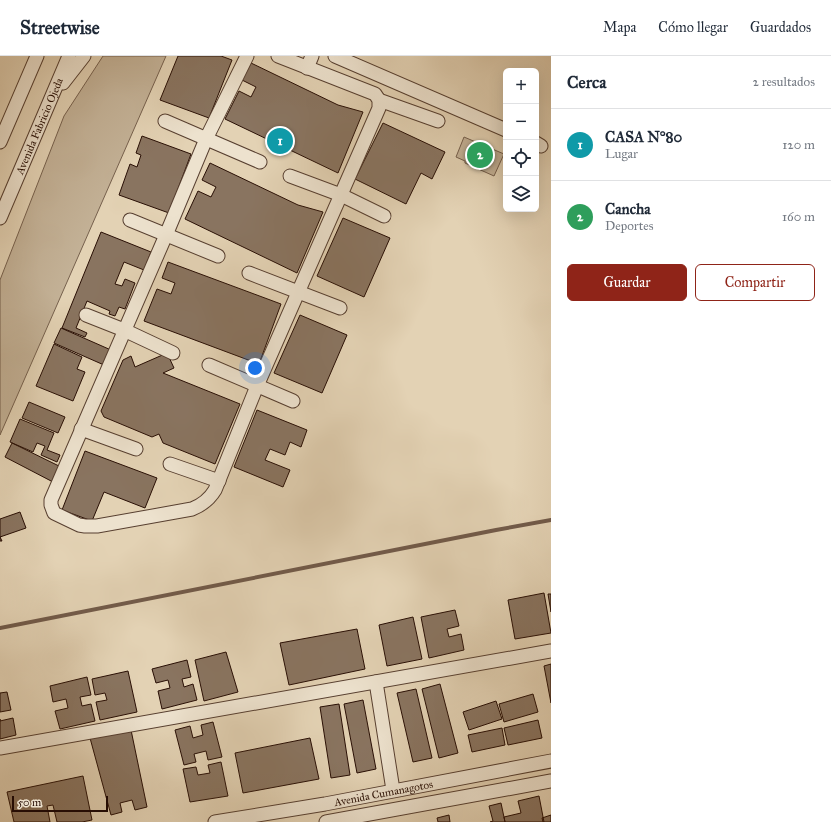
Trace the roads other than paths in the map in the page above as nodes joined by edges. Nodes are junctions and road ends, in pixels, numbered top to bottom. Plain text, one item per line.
1 (37, 56) edge
2 (69, 56) edge
3 (84, 56) edge
4 (247, 56) edge
5 (278, 56) edge
6 (312, 56) edge
7 (336, 57) edge
8 (307, 68) junction
9 (330, 78) junction
10 (53, 95) junction
11 (379, 100) junction
12 (164, 121) dead end
13 (438, 121) dead end
14 (503, 129) edge
15 (206, 139) junction
16 (0, 142) edge
17 (260, 162) dead end
18 (290, 176) dead end
19 (340, 195) junction
20 (384, 216) dead end
21 (0, 218) edge
22 (130, 220) dead end
23 (166, 235) junction
24 (218, 256) dead end
25 (249, 272) dead end
26 (299, 291) junction
27 (340, 308) dead end
28 (86, 315) dead end
29 (124, 330) junction
30 (173, 354) dead end
31 (209, 365) dead end
32 (257, 386) junction
33 (293, 401) dead end
34 (81, 429) junction
35 (136, 449) dead end
36 (170, 464) dead end
37 (218, 482) junction
38 (551, 651) edge
39 (376, 682) junction
40 (0, 748) edge
41 (551, 761) edge
42 (551, 781) edge
43 (393, 790) junction
44 (215, 822) edge
45 (326, 822) edge

1 - 16 street
2 - 10 street, Avenida Fabricio Ojeda
3 - 10 street
4 - 15 street
5 - 8 street
6 - 8 street
7 - 9 street
7 - 14 street
8 - 9 street
9 - 11 street
10 - 21 street, Avenida Fabricio Ojeda
11 - 13 street
11 - 19 street
12 - 15 street
15 - 17 street
15 - 23 street
18 - 19 street
19 - 20 street
19 - 26 street
22 - 23 street
23 - 24 street
23 - 29 street
25 - 26 street
26 - 27 street
26 - 32 street
28 - 29 street
29 - 30 street
29 - 34 street
31 - 32 street
32 - 33 street
32 - 37 street
34 - 35 street
34 - 37 street
36 - 37 street
38 - 39 street
39 - 40 street
39 - 43 street
41 - 43 street, Avenida Cumanagotos
42 - 45 street, Avenida Cumanagotos
43 - 44 street, Avenida Cumanagotos

